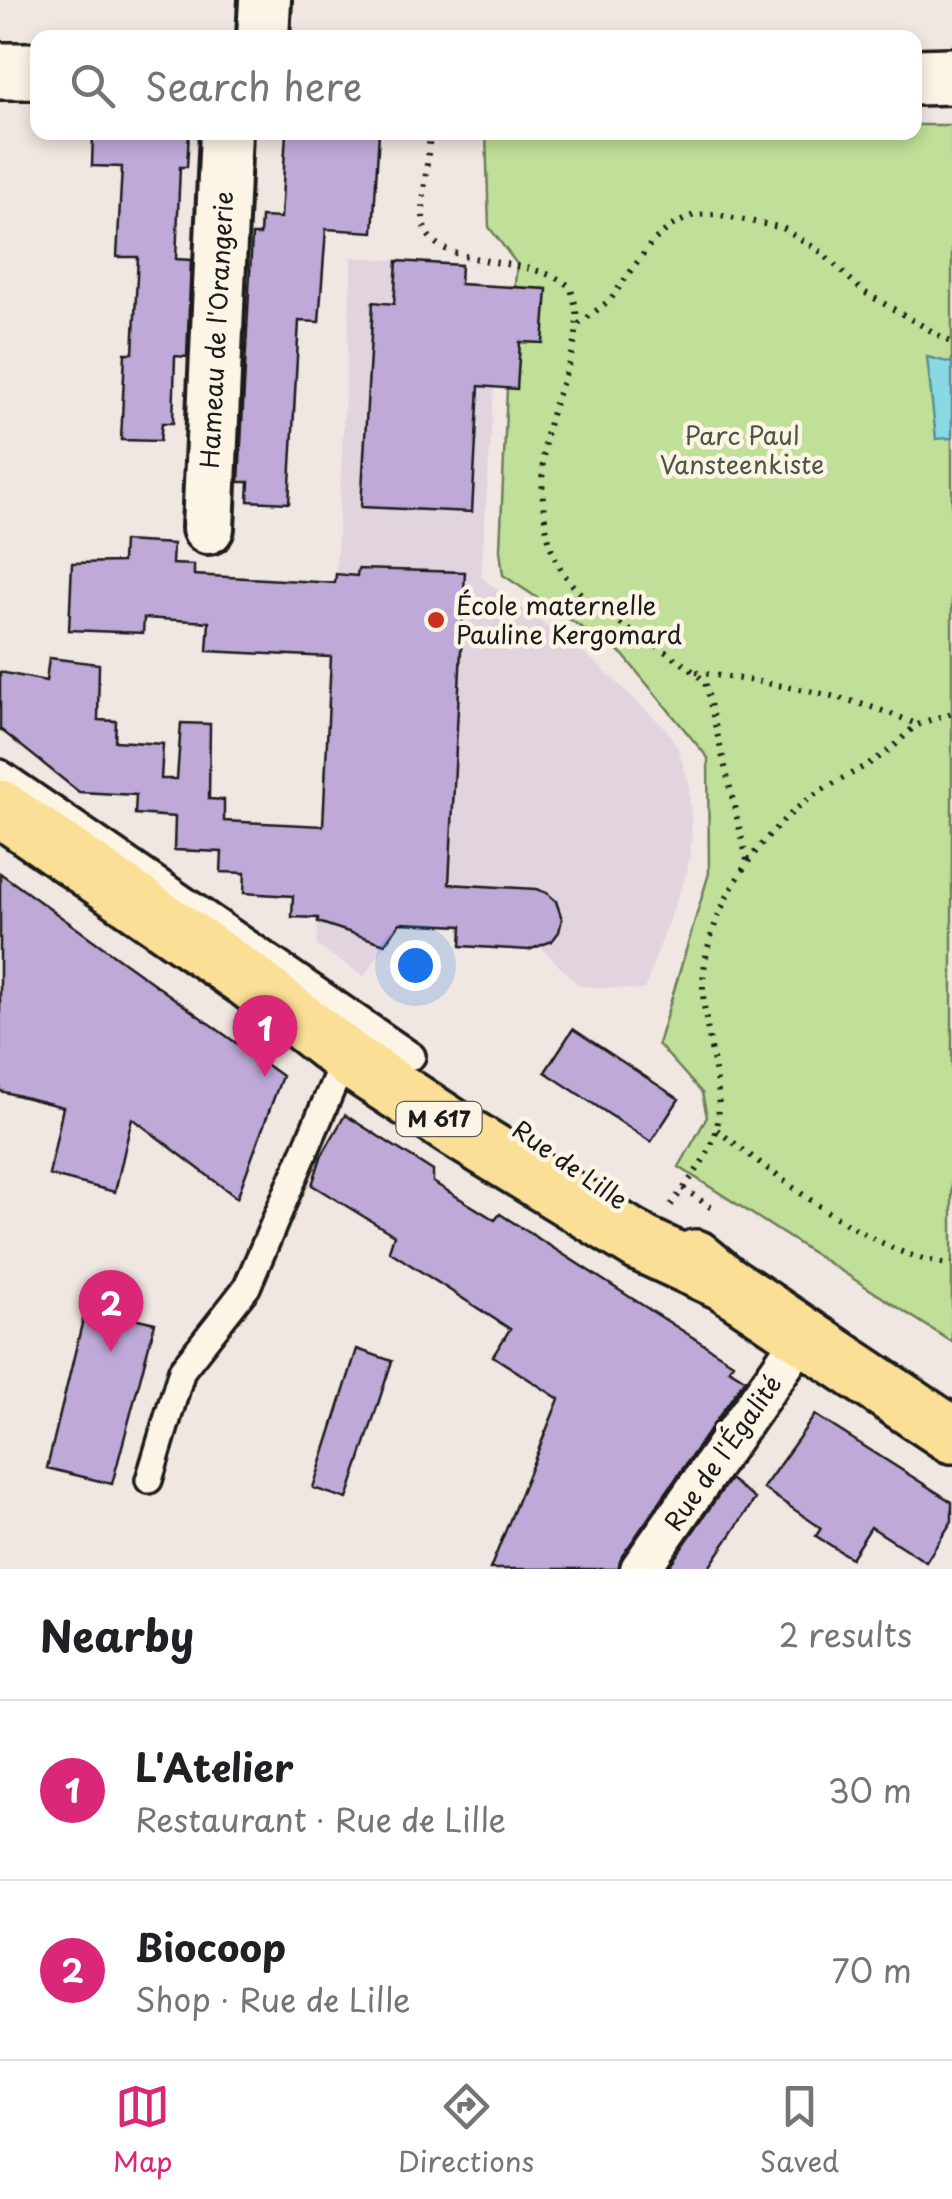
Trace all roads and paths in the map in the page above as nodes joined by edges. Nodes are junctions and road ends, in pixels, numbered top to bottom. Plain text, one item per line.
1 (265, 0) edge
2 (263, 30) edge
3 (0, 71) edge
4 (30, 71) edge
5 (952, 76) edge
6 (922, 77) edge
7 (226, 140) edge
8 (429, 140) edge
9 (578, 325) junction
10 (952, 343) edge
11 (208, 528) dead end
12 (694, 671) junction
13 (952, 713) edge
14 (918, 725) junction
15 (0, 773) edge
16 (0, 808) edge
17 (747, 860) junction
18 (247, 979) junction
19 (412, 1056) junction
20 (346, 1057) junction
21 (717, 1130) junction
22 (656, 1225) junction
23 (952, 1264) edge
24 (724, 1282) junction
25 (804, 1335) junction
26 (952, 1435) edge
27 (148, 1480) dead end
28 (640, 1569) edge

1 - 2 street
3 - 4 main road
5 - 6 main road
7 - 11 street, Hameau de l'Orangerie
8 - 9 path
9 - 10 path
9 - 12 path
12 - 14 path
12 - 17 path
13 - 14 path
14 - 17 path
15 - 19 lane
16 - 18 main road, Rue de Lille / M 617
17 - 21 path
18 - 19 main road, Rue de Lille / M 617
18 - 20 main road, Rue de Lille / M 617
19 - 22 main road, Rue de Lille / M 617
20 - 24 main road, Rue de Lille / M 617
20 - 27 lane
21 - 22 path
21 - 23 path
22 - 24 main road, Rue de Lille / M 617
24 - 25 main road, Rue de Lille / M 617
25 - 26 main road, Rue de Lille / M 617
25 - 28 street, Rue de l'Égalité

